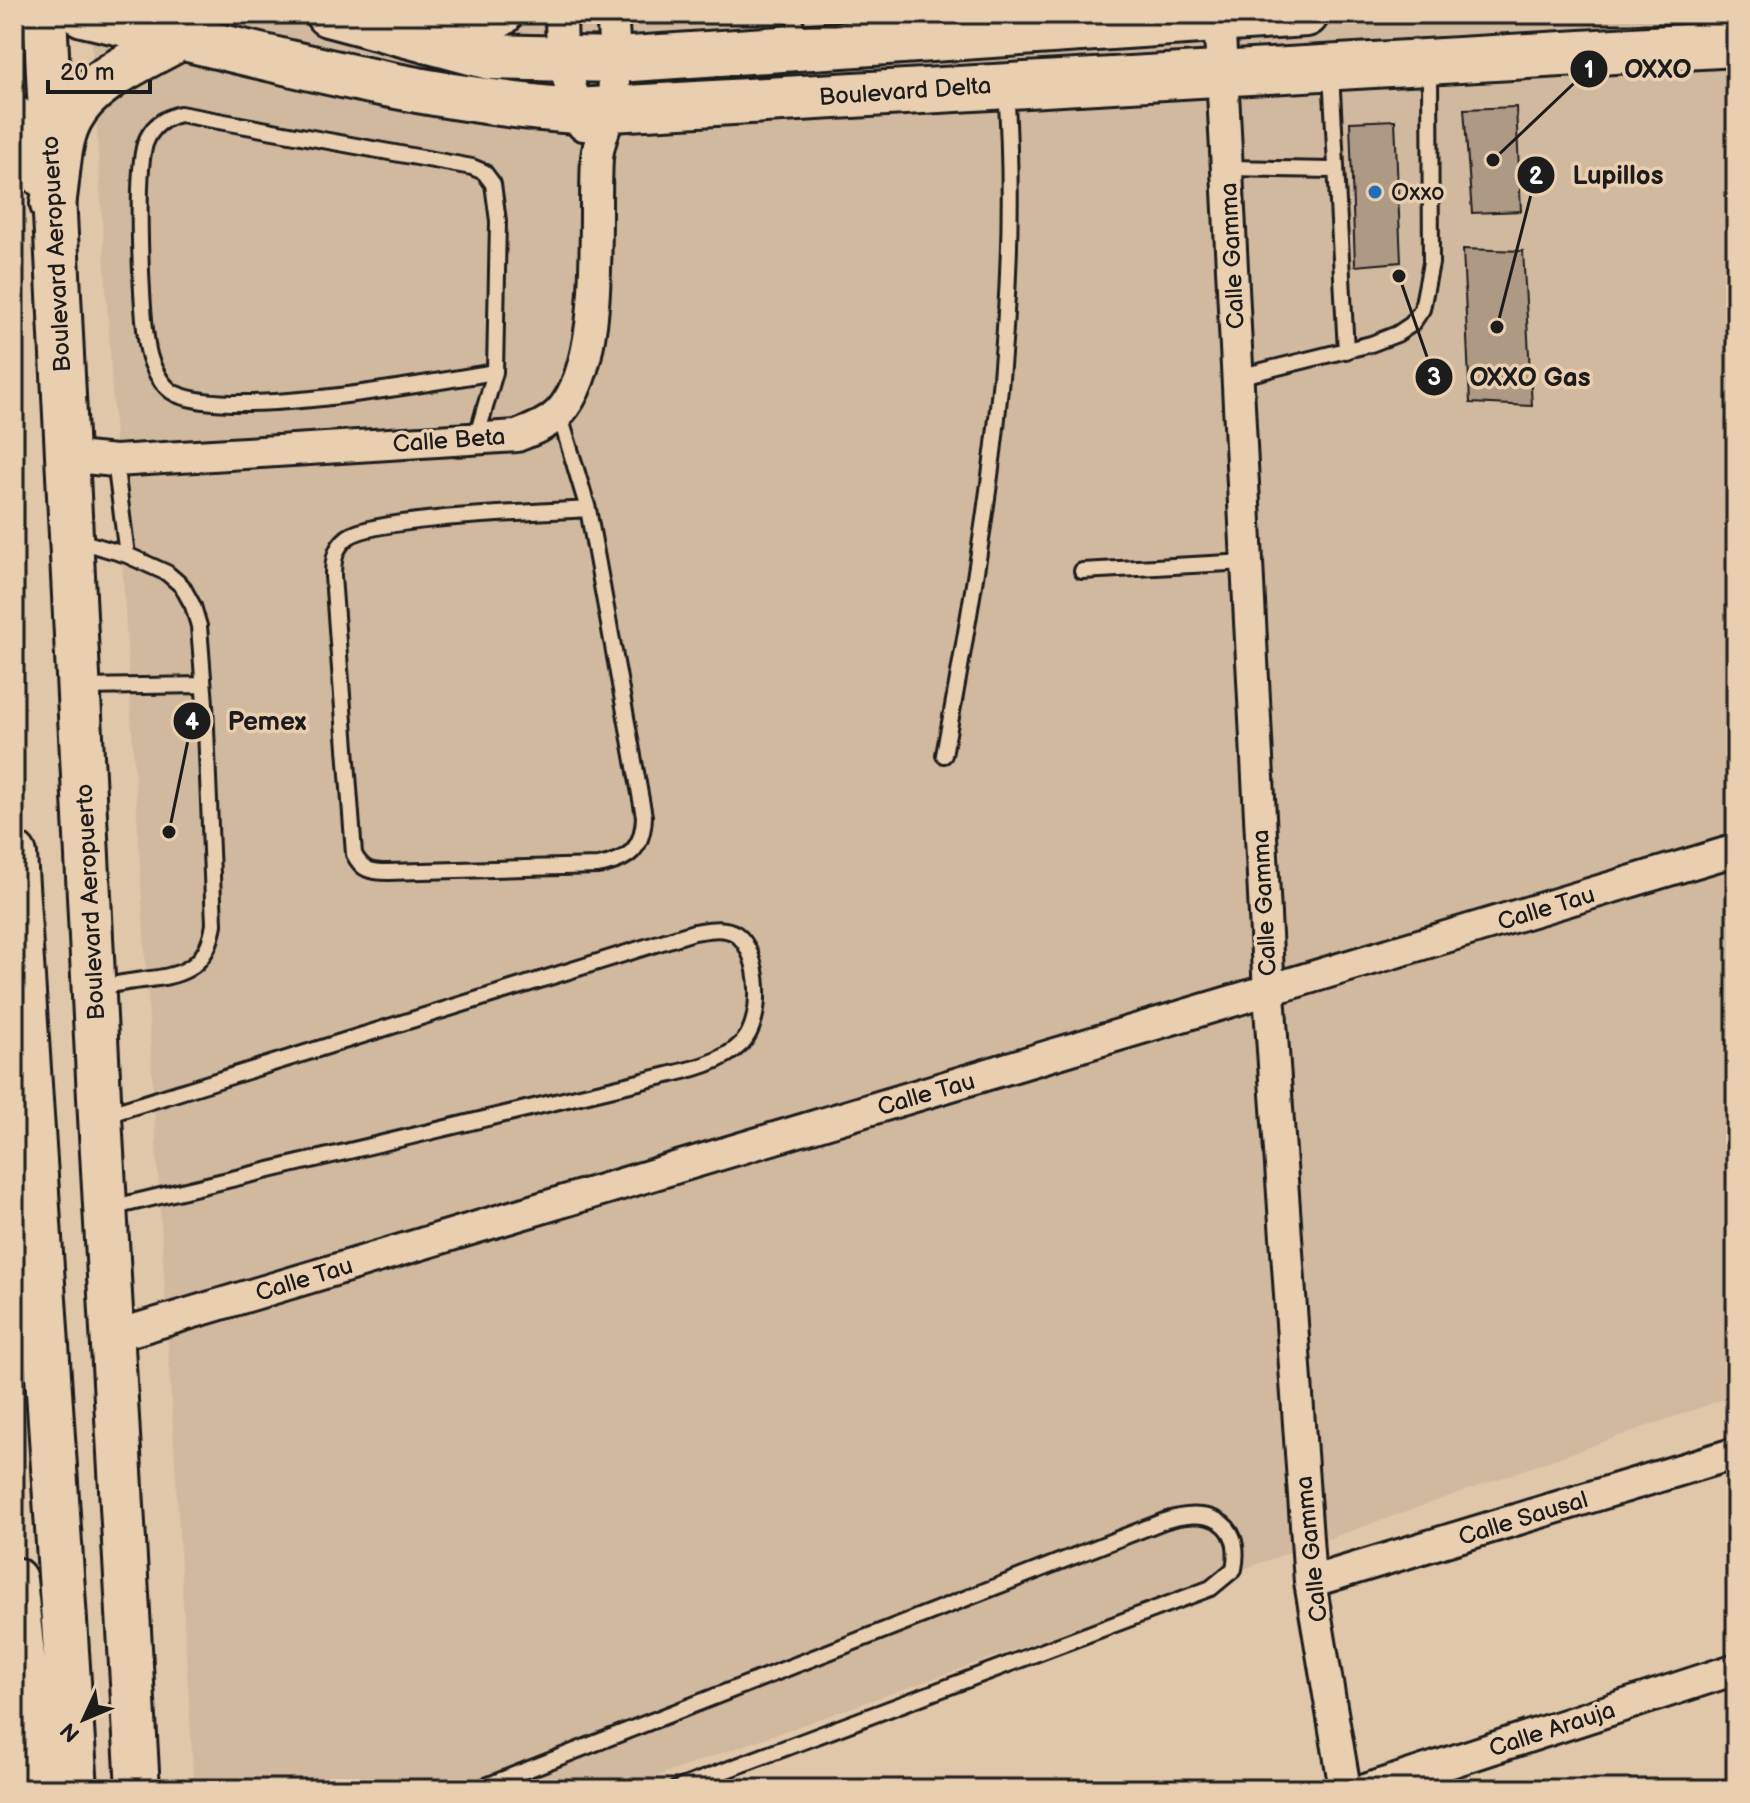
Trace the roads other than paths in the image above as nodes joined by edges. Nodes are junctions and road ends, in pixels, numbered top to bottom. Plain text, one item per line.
1 (45, 14) edge
2 (83, 14) edge
3 (328, 14) edge
4 (500, 14) edge
5 (561, 14) edge
6 (612, 14) edge
7 (1306, 14) edge
8 (1219, 18) edge
9 (796, 30) edge
10 (398, 31) junction
11 (181, 37) junction
12 (1736, 44) edge
13 (562, 60) junction
14 (616, 60) junction
15 (1430, 62) junction
16 (1331, 68) junction
17 (1224, 72) junction
18 (1005, 85) junction
19 (593, 110) junction
20 (14, 117) edge
21 (1227, 168) junction
22 (1334, 170) junction
23 (53, 204) junction
24 (1346, 351) junction
25 (495, 372) junction
26 (1238, 377) junction
27 (559, 413) junction
28 (476, 439) junction
29 (65, 456) junction
30 (115, 461) junction
31 (588, 509) junction
32 (70, 538) junction
33 (127, 555) junction
34 (1247, 562) junction
35 (1082, 571) dead end
36 (203, 685) junction
37 (78, 687) junction
38 (944, 755) dead end
39 (1736, 850) edge
40 (14, 855) edge
41 (94, 990) junction
42 (1269, 993) junction
43 (100, 1117) junction
44 (106, 1209) junction
45 (114, 1336) junction
46 (1736, 1453) edge
47 (14, 1580) edge
48 (1310, 1582) junction
49 (1736, 1669) edge
50 (36, 1789) edge
51 (75, 1789) edge
52 (138, 1789) edge
53 (478, 1789) edge
54 (676, 1789) edge
55 (1345, 1789) edge
56 (1368, 1789) edge

1 - 23 street, Boulevard Aeropuerto
2 - 11 main road, Boulevard Delta
3 - 10 main road, Boulevard Delta
4 - 10 main road
5 - 13 street, Calle Beta
6 - 14 street
7 - 8 main road, Boulevard Delta
8 - 9 main road, Boulevard Delta
8 - 17 street, Calle Gamma
9 - 14 main road, Boulevard Delta
10 - 13 main road, Boulevard Delta
11 - 19 main road, Boulevard Delta
11 - 23 main road
12 - 15 main road, Boulevard Delta
13 - 14 main road, Boulevard Delta
13 - 19 street, Calle Beta
14 - 19 street
15 - 16 main road, Boulevard Delta
15 - 24 lane
16 - 17 main road, Boulevard Delta
16 - 22 lane
17 - 18 main road, Boulevard Delta
17 - 21 street, Calle Gamma
18 - 19 main road, Boulevard Delta
18 - 38 lane
19 - 27 street, Calle Beta
20 - 23 street
21 - 22 lane
21 - 26 street, Calle Gamma
22 - 24 lane
23 - 29 street, Boulevard Aeropuerto
24 - 26 lane
25 - 25 lane
25 - 28 lane
26 - 34 street, Calle Gamma
27 - 28 street, Calle Beta
27 - 31 lane
28 - 30 street, Calle Beta
29 - 30 street, Calle Beta
29 - 32 street, Boulevard Aeropuerto
30 - 33 lane
31 - 31 lane
32 - 33 lane
32 - 37 street, Boulevard Aeropuerto
33 - 36 lane
34 - 35 lane
34 - 42 street, Calle Gamma
36 - 37 lane
36 - 41 lane
37 - 41 street, Boulevard Aeropuerto
39 - 42 street, Calle Tau
40 - 51 main road
41 - 43 street, Boulevard Aeropuerto
42 - 45 street, Calle Tau
42 - 48 street, Calle Gamma
43 - 44 street, Boulevard Aeropuerto
43 - 44 lane
44 - 45 street, Boulevard Aeropuerto
45 - 52 street, Boulevard Aeropuerto
46 - 48 street, Calle Sausal
47 - 50 main road
48 - 55 street, Calle Gamma
49 - 56 street, Calle Arauja
53 - 54 lane

